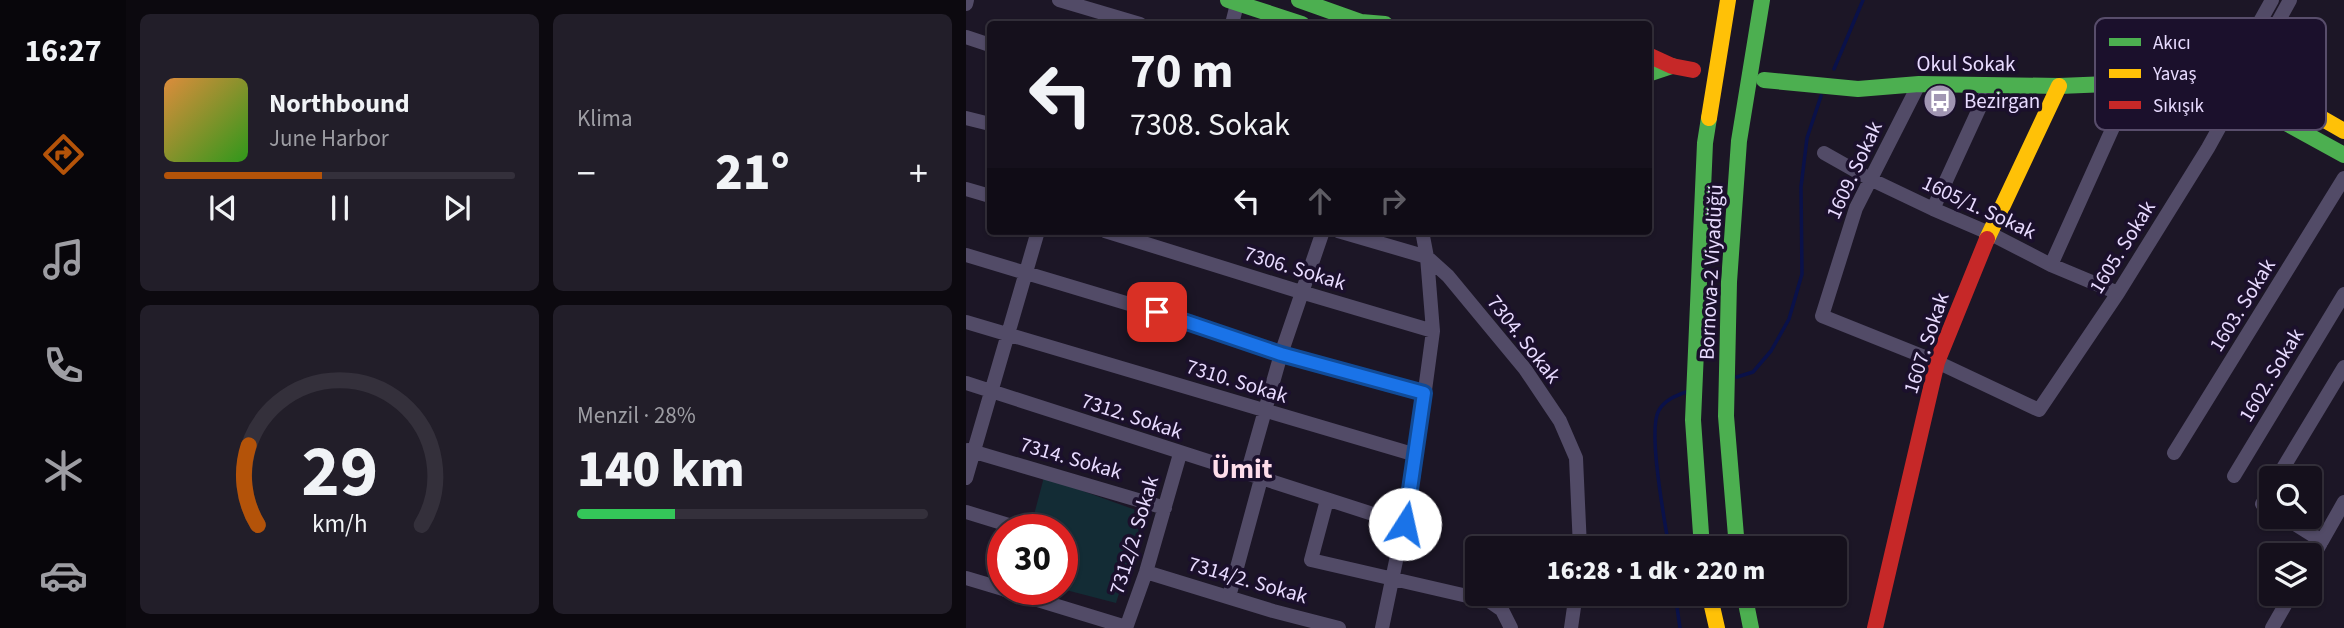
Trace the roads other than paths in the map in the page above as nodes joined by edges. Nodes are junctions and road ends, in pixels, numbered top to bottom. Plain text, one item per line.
1 (1059, 0) edge
2 (1113, 0) edge
3 (1299, 0) edge
4 (1728, 0) edge
5 (1762, 0) edge
6 (2272, 0) edge
7 (2290, 0) edge
8 (1233, 2) edge
9 (2262, 18) edge
10 (2280, 18) edge
11 (1107, 20) edge
12 (1231, 21) edge
13 (1292, 21) edge
14 (1358, 21) edge
15 (966, 37) edge
16 (987, 44) edge
17 (1652, 57) edge
18 (1672, 66) junction
19 (1693, 70) dead end
20 (1652, 73) edge
21 (1764, 80) dead end
22 (1919, 85) junction
23 (1990, 85) junction
24 (2095, 85) edge
25 (2059, 86) junction
26 (966, 118) edge
27 (2326, 121) edge
28 (987, 123) edge
29 (2112, 130) edge
30 (2218, 130) edge
31 (2298, 130) edge
32 (2344, 131) edge
33 (1824, 153) dead end
34 (2344, 155) edge
35 (2344, 178) edge
36 (1870, 179) junction
37 (966, 189) edge
38 (987, 195) edge
39 (1933, 209) junction
40 (1989, 233) junction
41 (1037, 235) edge
42 (1118, 235) edge
43 (1322, 235) edge
44 (1352, 235) edge
45 (1423, 235) edge
46 (966, 255) edge
47 (1427, 257) junction
48 (2050, 265) junction
49 (1026, 273) junction
50 (1301, 292) junction
51 (2118, 293) junction
52 (2344, 294) edge
53 (966, 322) edge
54 (1433, 331) junction
55 (1008, 334) junction
56 (1281, 354) junction
57 (1937, 362) junction
58 (2344, 367) edge
59 (966, 383) edge
60 (992, 391) junction
61 (1424, 393) junction
62 (1263, 412) junction
63 (970, 450) edge
64 (2174, 453) dead end
65 (1180, 454) junction
66 (1416, 455) junction
67 (2284, 466) edge
68 (1247, 474) junction
69 (2234, 477) dead end
70 (966, 478) edge
71 (1261, 479) junction
72 (1327, 499) junction
73 (2344, 502) edge
74 (1165, 508) junction
75 (966, 512) edge
76 (987, 518) edge
77 (1405, 524) junction
78 (2302, 529) edge
79 (1579, 536) edge
80 (1701, 536) edge
81 (1736, 536) edge
82 (2322, 541) joint
83 (1146, 572) junction
84 (966, 578) edge
85 (1393, 578) junction
86 (987, 584) edge
87 (1228, 597) junction
88 (1055, 605) edge
89 (1574, 606) edge
90 (1712, 606) edge
91 (1747, 606) edge
92 (2285, 606) edge
93 (1126, 627) edge
94 (1339, 628) edge
95 (1381, 628) edge
96 (1511, 628) edge
97 (1571, 628) edge
98 (1717, 628) edge
99 (1751, 628) edge
100 (1875, 628) edge
101 (2272, 628) edge

1 - 11 street
2 - 11 street
3 - 14 main road
4 - 80 main road, Bornova-2 Viyadüğü, bridge
5 - 81 main road, Bornova-2 Viyadüğü, bridge
6 - 9 street
7 - 10 street, 1605. Sokak
8 - 12 street
8 - 13 main road
15 - 16 street
17 - 18 main road
18 - 19 main road
18 - 20 main road
21 - 22 main road, Okul Sokak
22 - 23 main road, Okul Sokak
22 - 36 street, 1609. Sokak
23 - 25 main road, Okul Sokak
23 - 39 street
24 - 25 main road, Okul Sokak
25 - 40 main road, 1607. Sokak
26 - 28 street
27 - 32 main road
29 - 48 street
30 - 51 street, 1605. Sokak
31 - 34 main road, Okul Sokak
33 - 36 street, 1605/1. Sokak
35 - 64 street, 1603. Sokak
36 - 39 street, 1605/1. Sokak
36 - 57 street, 1609. Sokak
37 - 38 street
39 - 40 street, 1605/1. Sokak
40 - 48 street, 1605/1. Sokak
40 - 57 main road, 1607. Sokak
41 - 49 street
42 - 50 street, 7306. Sokak
43 - 50 street
44 - 47 street, 7304. Sokak
45 - 47 street
46 - 49 street
47 - 54 street
47 - 79 street, 7304. Sokak
48 - 51 street, 1605/1. Sokak
49 - 55 street
49 - 56 street
50 - 54 street, 7306. Sokak
50 - 56 street
51 - 57 street, 1605. Sokak
52 - 69 street, 1602. Sokak
53 - 55 street, 7310. Sokak
54 - 61 street
55 - 60 street
55 - 62 street, 7310. Sokak
56 - 61 street
56 - 62 street
57 - 100 main road, 1607. Sokak
58 - 67 street
59 - 60 street, 7312. Sokak
60 - 63 street
60 - 65 street, 7312. Sokak
61 - 66 street
62 - 66 street, 7310. Sokak
62 - 68 street
63 - 70 street
63 - 74 street, 7314. Sokak
65 - 68 street, 7312. Sokak
65 - 74 street, 7312/2. Sokak
66 - 77 street
68 - 71 street, 7312. Sokak
71 - 72 street, 7312. Sokak
71 - 87 street
72 - 77 street, 7312. Sokak
72 - 85 street
73 - 82 street
74 - 83 street, 7312/2. Sokak
75 - 76 street
77 - 85 street
78 - 82 street
83 - 87 street, 7314/2. Sokak
83 - 93 street, 7312/2. Sokak
84 - 86 street
85 - 95 street
85 - 96 street
87 - 94 street, 7314/2. Sokak
88 - 93 street
89 - 97 street
90 - 98 main road
91 - 99 main road
92 - 101 street

